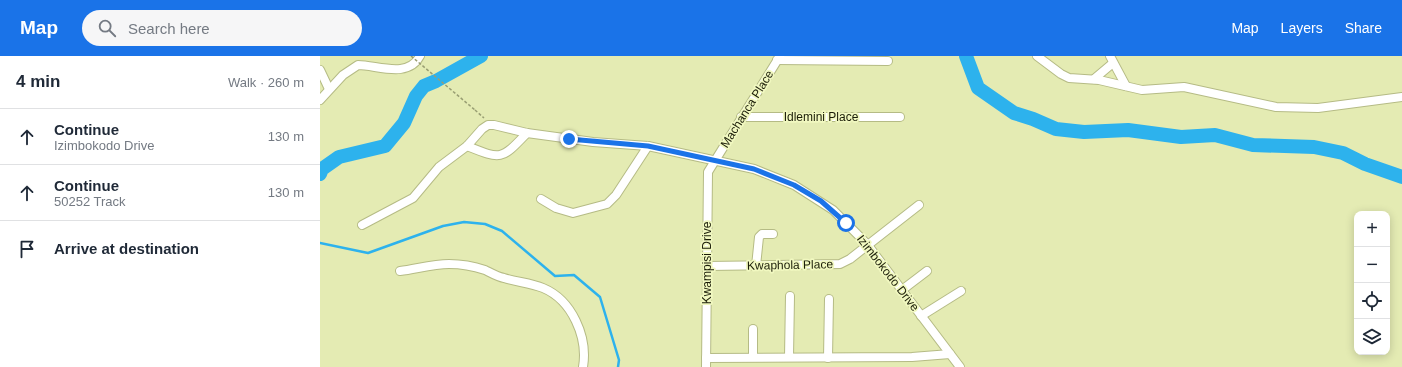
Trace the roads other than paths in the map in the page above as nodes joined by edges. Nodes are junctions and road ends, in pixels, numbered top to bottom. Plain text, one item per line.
1 (1037, 56) edge
2 (417, 57) edge
3 (779, 58) edge
4 (1111, 59) edge
5 (888, 61) dead end
6 (320, 70) edge
7 (1094, 79) junction
8 (1126, 86) junction
9 (329, 89) junction
10 (1402, 97) edge
11 (320, 100) edge
12 (741, 117) junction
13 (900, 117) dead end
14 (527, 133) junction
15 (467, 146) junction
16 (648, 146) junction
17 (714, 161) junction
18 (541, 199) dead end
19 (918, 205) dead end
20 (362, 225) dead end
21 (773, 234) dead end
22 (867, 244) junction
23 (707, 266) junction
24 (756, 266) junction
25 (400, 271) dead end
26 (927, 272) dead end
27 (902, 290) junction
28 (961, 291) dead end
29 (790, 296) dead end
30 (828, 299) dead end
31 (921, 316) junction
32 (753, 329) dead end
33 (950, 354) junction
34 (753, 357) junction
35 (789, 357) junction
36 (825, 358) junction
37 (706, 363) edge
38 (583, 367) edge
39 (822, 367) edge
40 (960, 367) edge

1 - 7 street
2 - 9 street
3 - 5 street
3 - 12 street, Machanca Place
4 - 7 street
4 - 8 street
6 - 9 street
7 - 8 street
8 - 10 street
9 - 11 street
12 - 13 street, Idlemini Place
12 - 17 street, Machanca Place
14 - 15 street, Izimbokodo Drive
14 - 15 street
14 - 16 street, Izimbokodo Drive
15 - 20 street
16 - 17 street, Izimbokodo Drive
16 - 18 street
17 - 22 street, Izimbokodo Drive
17 - 23 street, Kwampisi Drive
19 - 22 street, Kwaphola Place
21 - 24 street
22 - 24 street, Kwaphola Place
22 - 27 street, Izimbokodo Drive
23 - 24 street, Kwaphola Place
23 - 37 street, Kwampisi Drive
25 - 38 street
26 - 27 street
27 - 31 street, Izimbokodo Drive
28 - 31 street
29 - 35 street
30 - 36 street
31 - 33 street, Izimbokodo Drive
32 - 34 street
33 - 36 street
33 - 40 street, Izimbokodo Drive
34 - 35 street
34 - 37 street
35 - 36 street
36 - 39 street

